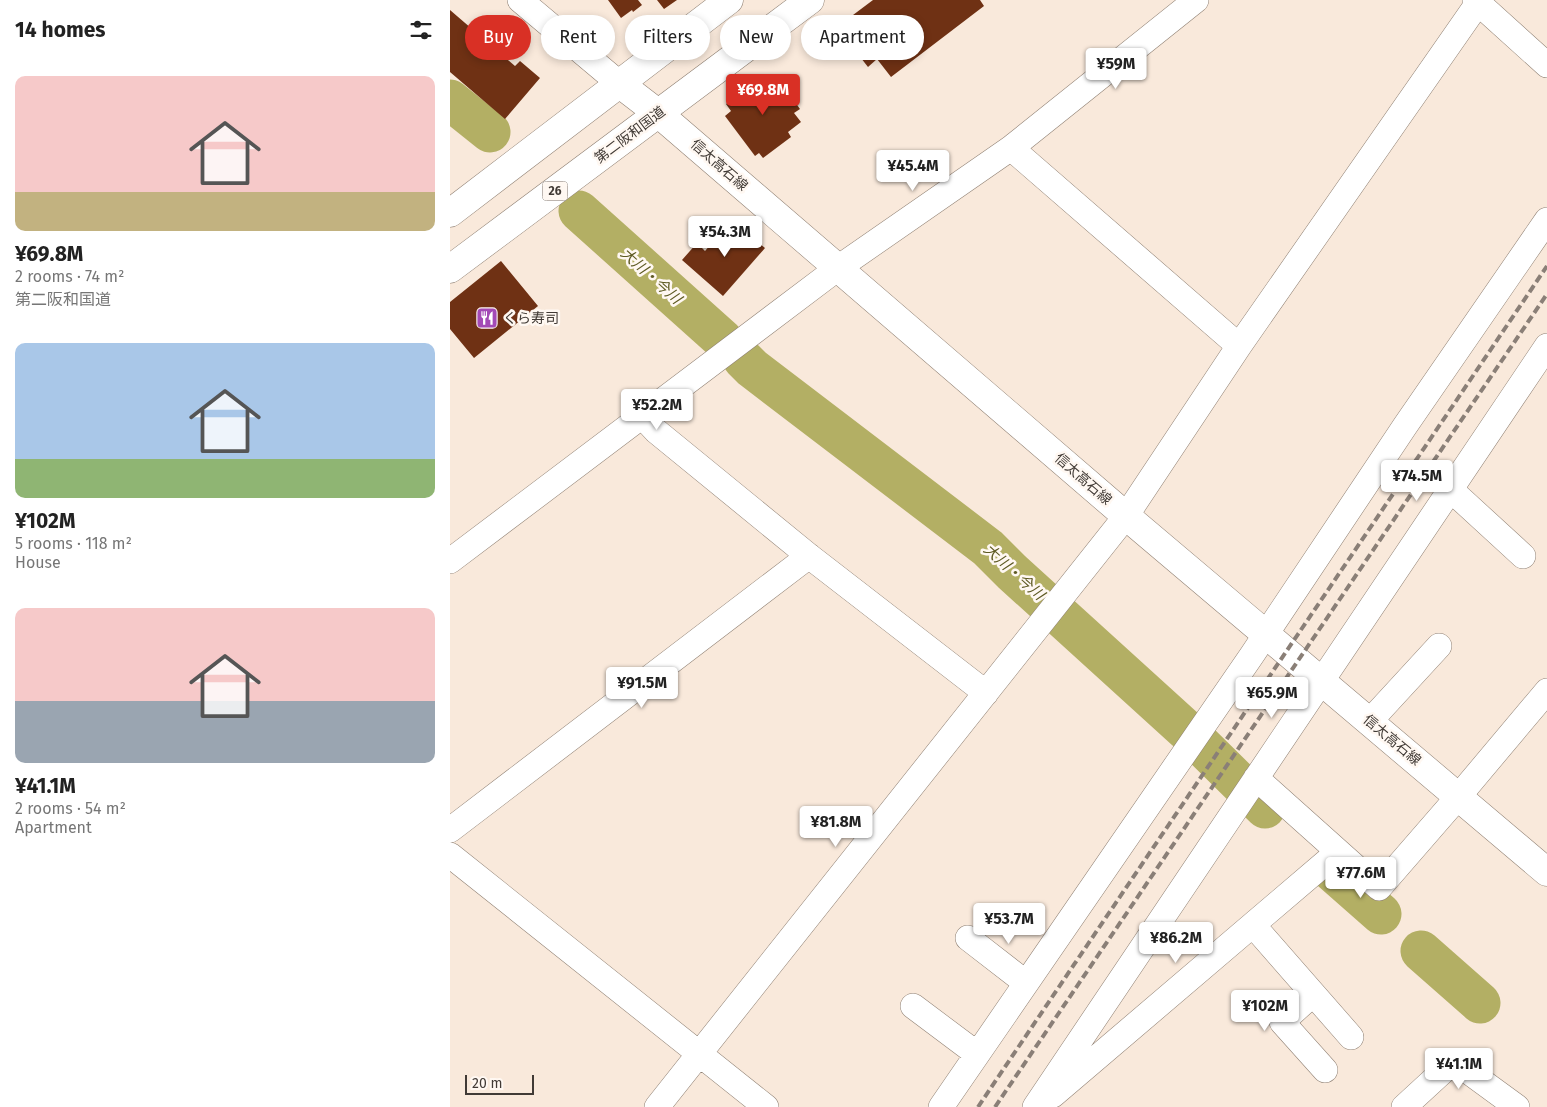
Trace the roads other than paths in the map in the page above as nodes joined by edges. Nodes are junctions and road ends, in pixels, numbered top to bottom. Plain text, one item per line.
1 (520, 0) edge
2 (729, 0) edge
3 (810, 0) edge
4 (1196, 0) edge
5 (1476, 2) edge
6 (1547, 65) edge
7 (620, 84) junction
8 (659, 114) junction
9 (1010, 148) junction
10 (450, 213) edge
11 (1547, 220) edge
12 (838, 268) junction
13 (450, 269) edge
14 (1239, 346) junction
15 (1547, 346) edge
16 (643, 416) junction
17 (1450, 489) junction
18 (1126, 516) junction
19 (809, 556) junction
20 (1523, 556) dead end
21 (450, 561) edge
22 (1266, 634) junction
23 (1439, 646) dead end
24 (1321, 682) junction
25 (1547, 691) edge
26 (986, 693) junction
27 (1370, 721) junction
28 (1249, 788) junction
29 (1458, 797) junction
30 (450, 830) edge
31 (1338, 852) junction
32 (450, 855) edge
33 (1547, 872) edge
34 (1253, 925) junction
35 (968, 938) dead end
36 (1026, 984) junction
37 (1313, 994) junction
38 (913, 1006) dead end
39 (1350, 1037) dead end
40 (698, 1054) junction
41 (977, 1054) junction
42 (1325, 1070) dead end
43 (656, 1107) edge
44 (766, 1107) edge
45 (941, 1107) edge
46 (1035, 1107) edge
47 (1039, 1107) edge
48 (1404, 1107) edge
49 (1517, 1107) edge

1 - 7 street
2 - 7 main road
3 - 8 main road, 第二阪和国道 / 26
4 - 9 street
5 - 6 street
5 - 14 street
7 - 8 main road, 信太高石線
7 - 10 main road
8 - 12 main road, 信太高石線
8 - 13 main road, 第二阪和国道 / 26
9 - 12 street
9 - 14 street
11 - 22 street
12 - 16 street
12 - 18 main road, 信太高石線
14 - 18 street
15 - 17 street
16 - 19 street
16 - 21 street
17 - 20 street
17 - 24 street
18 - 22 main road, 信太高石線
18 - 26 street
19 - 26 street
19 - 30 street
22 - 24 main road, 信太高石線
22 - 36 street
23 - 27 street
24 - 27 main road, 信太高石線
24 - 28 street
25 - 29 street
26 - 40 street
27 - 29 main road, 信太高石線
28 - 31 street
28 - 46 street
29 - 31 street
29 - 33 main road, 信太高石線
31 - 34 street
32 - 40 street
34 - 37 street
34 - 47 street
35 - 36 street
36 - 41 street
37 - 39 street
37 - 42 street
38 - 41 street
40 - 43 street
40 - 44 street
41 - 45 street
48 - 49 street

